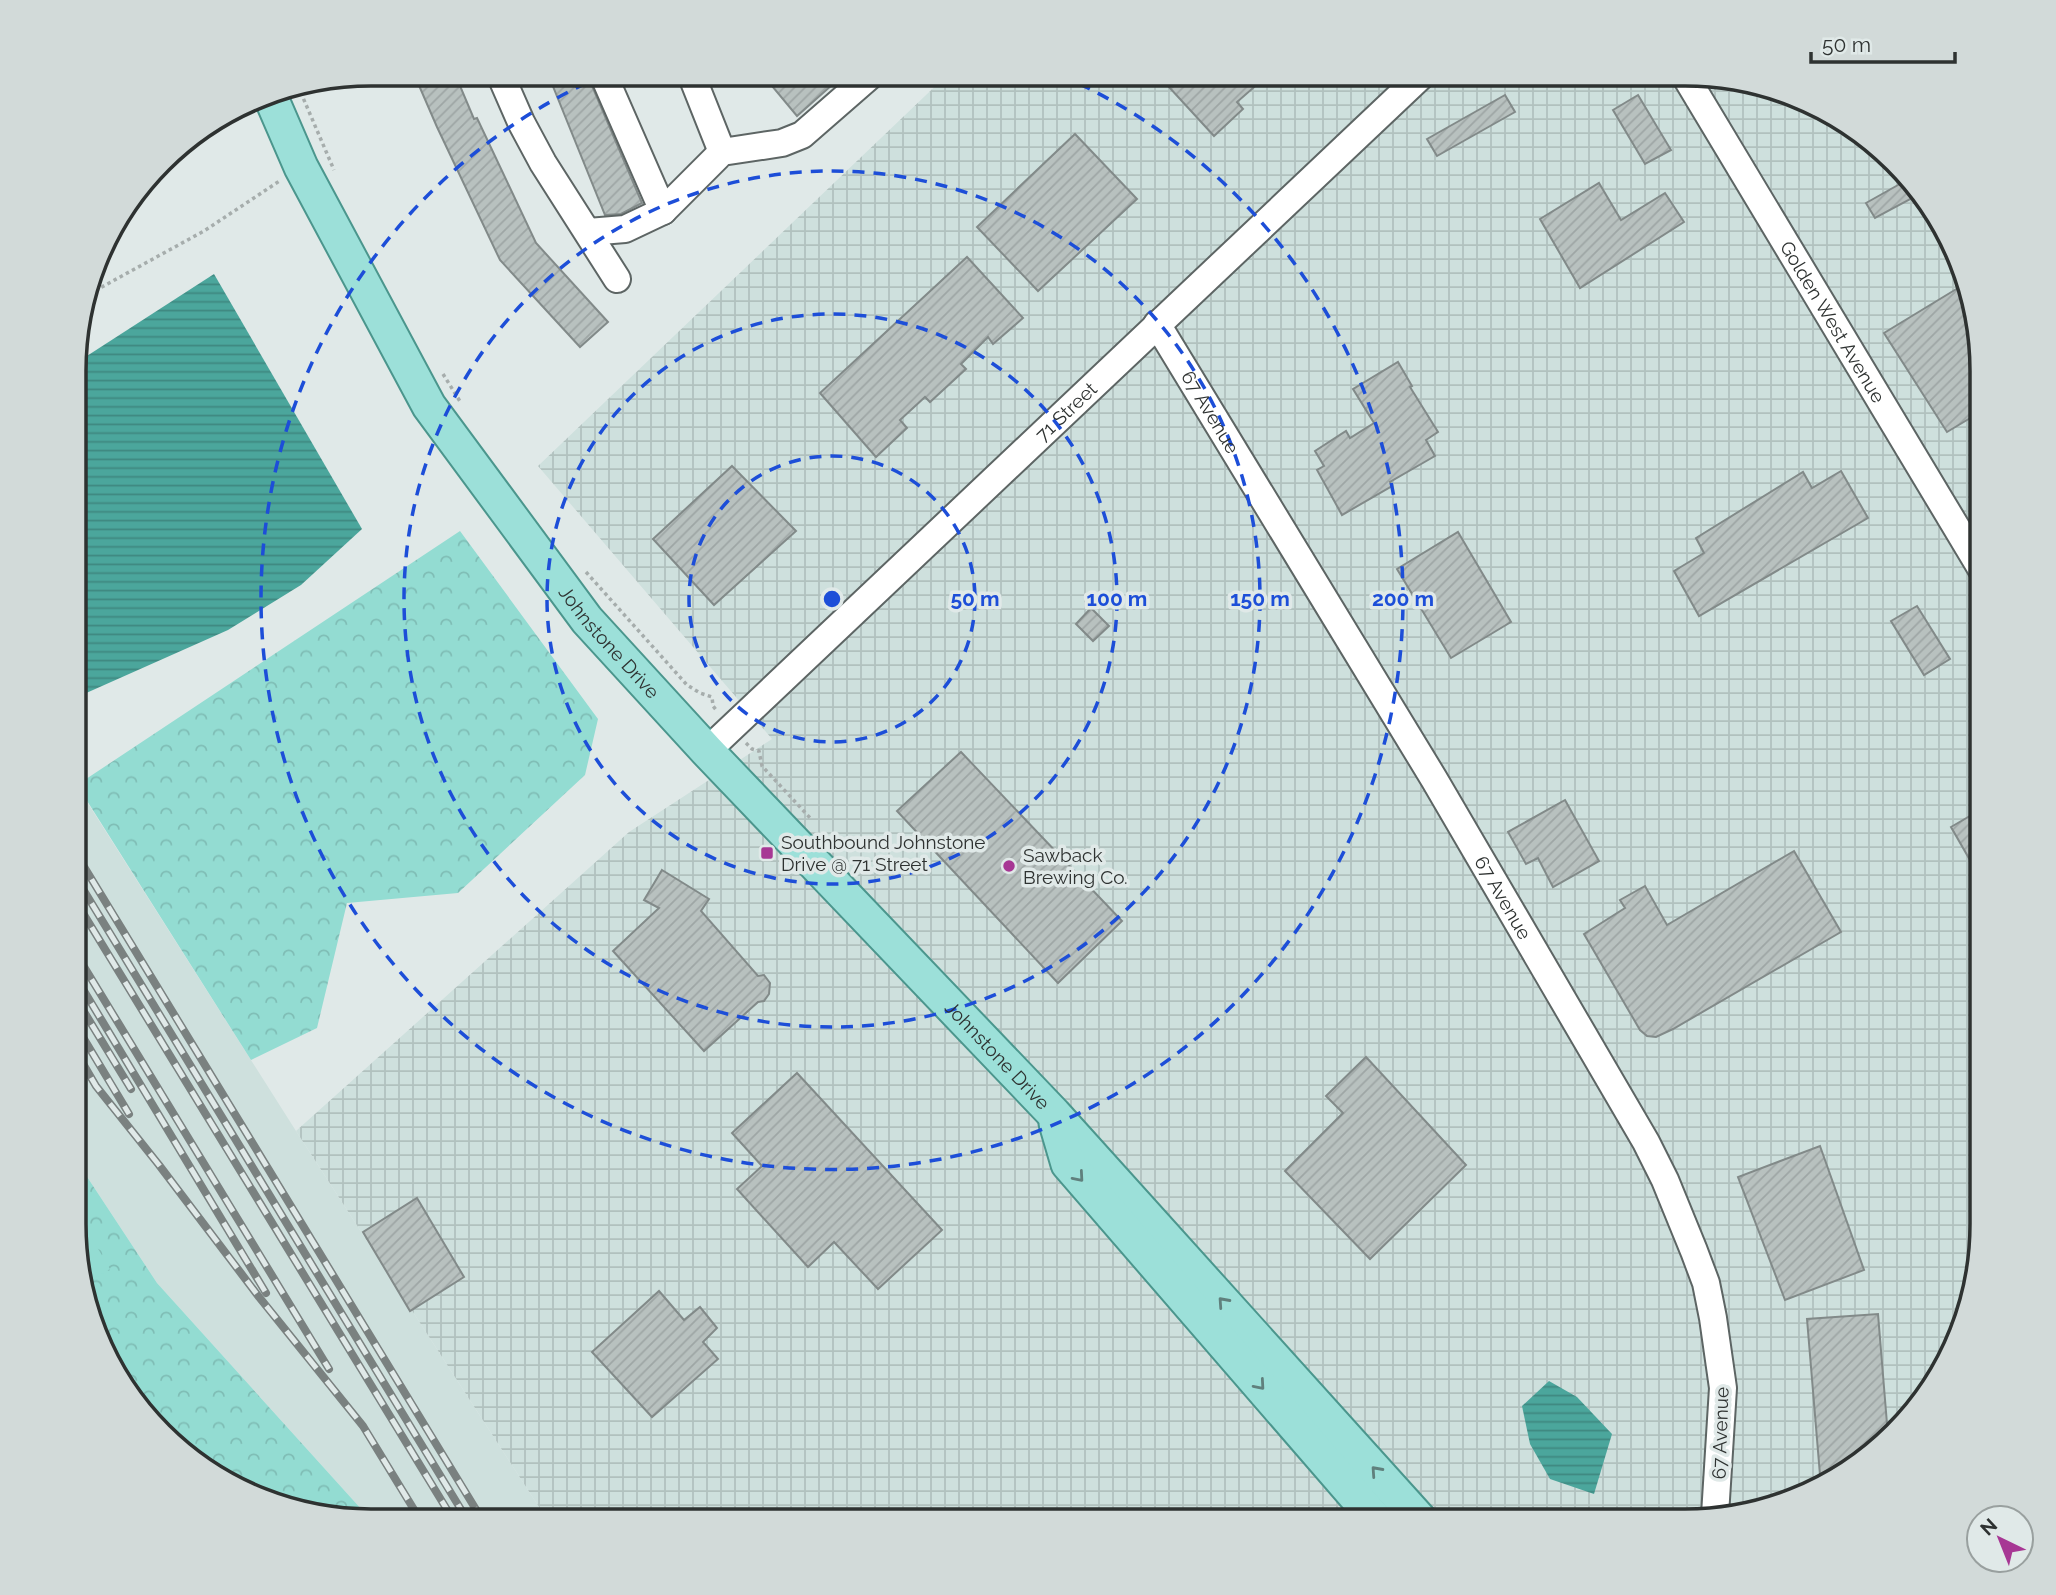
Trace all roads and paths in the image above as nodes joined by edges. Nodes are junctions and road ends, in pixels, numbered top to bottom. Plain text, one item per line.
1 (505, 86) edge
2 (608, 86) edge
3 (696, 86) edge
4 (859, 86) edge
5 (1410, 86) edge
6 (1691, 86) edge
7 (301, 94) edge
8 (273, 103) edge
9 (722, 152) junction
10 (301, 167) junction
11 (336, 174) dead end
12 (663, 211) junction
13 (588, 232) junction
14 (617, 279) dead end
15 (98, 289) edge
16 (1157, 324) junction
17 (443, 374) dead end
18 (464, 408) dead end
19 (1970, 550) edge
20 (586, 572) dead end
21 (713, 706) dead end
22 (707, 751) junction
23 (1054, 1114) junction
24 (1715, 1508) edge
25 (1367, 1509) edge
26 (1411, 1509) edge

1 - 13 street
2 - 12 street
3 - 9 street
4 - 9 street
5 - 16 street, 71 Street
6 - 19 street, Golden West Avenue
7 - 11 path
8 - 10 main road, Johnstone Drive
9 - 12 street
10 - 15 path
10 - 22 main road, Johnstone Drive
12 - 13 street
13 - 14 street
16 - 22 street, 71 Street
16 - 24 street, 67 Avenue
17 - 18 path
20 - 21 path
22 - 23 main road, Johnstone Drive
23 -> 25 main road, Johnstone Drive
26 -> 23 main road, Johnstone Drive

